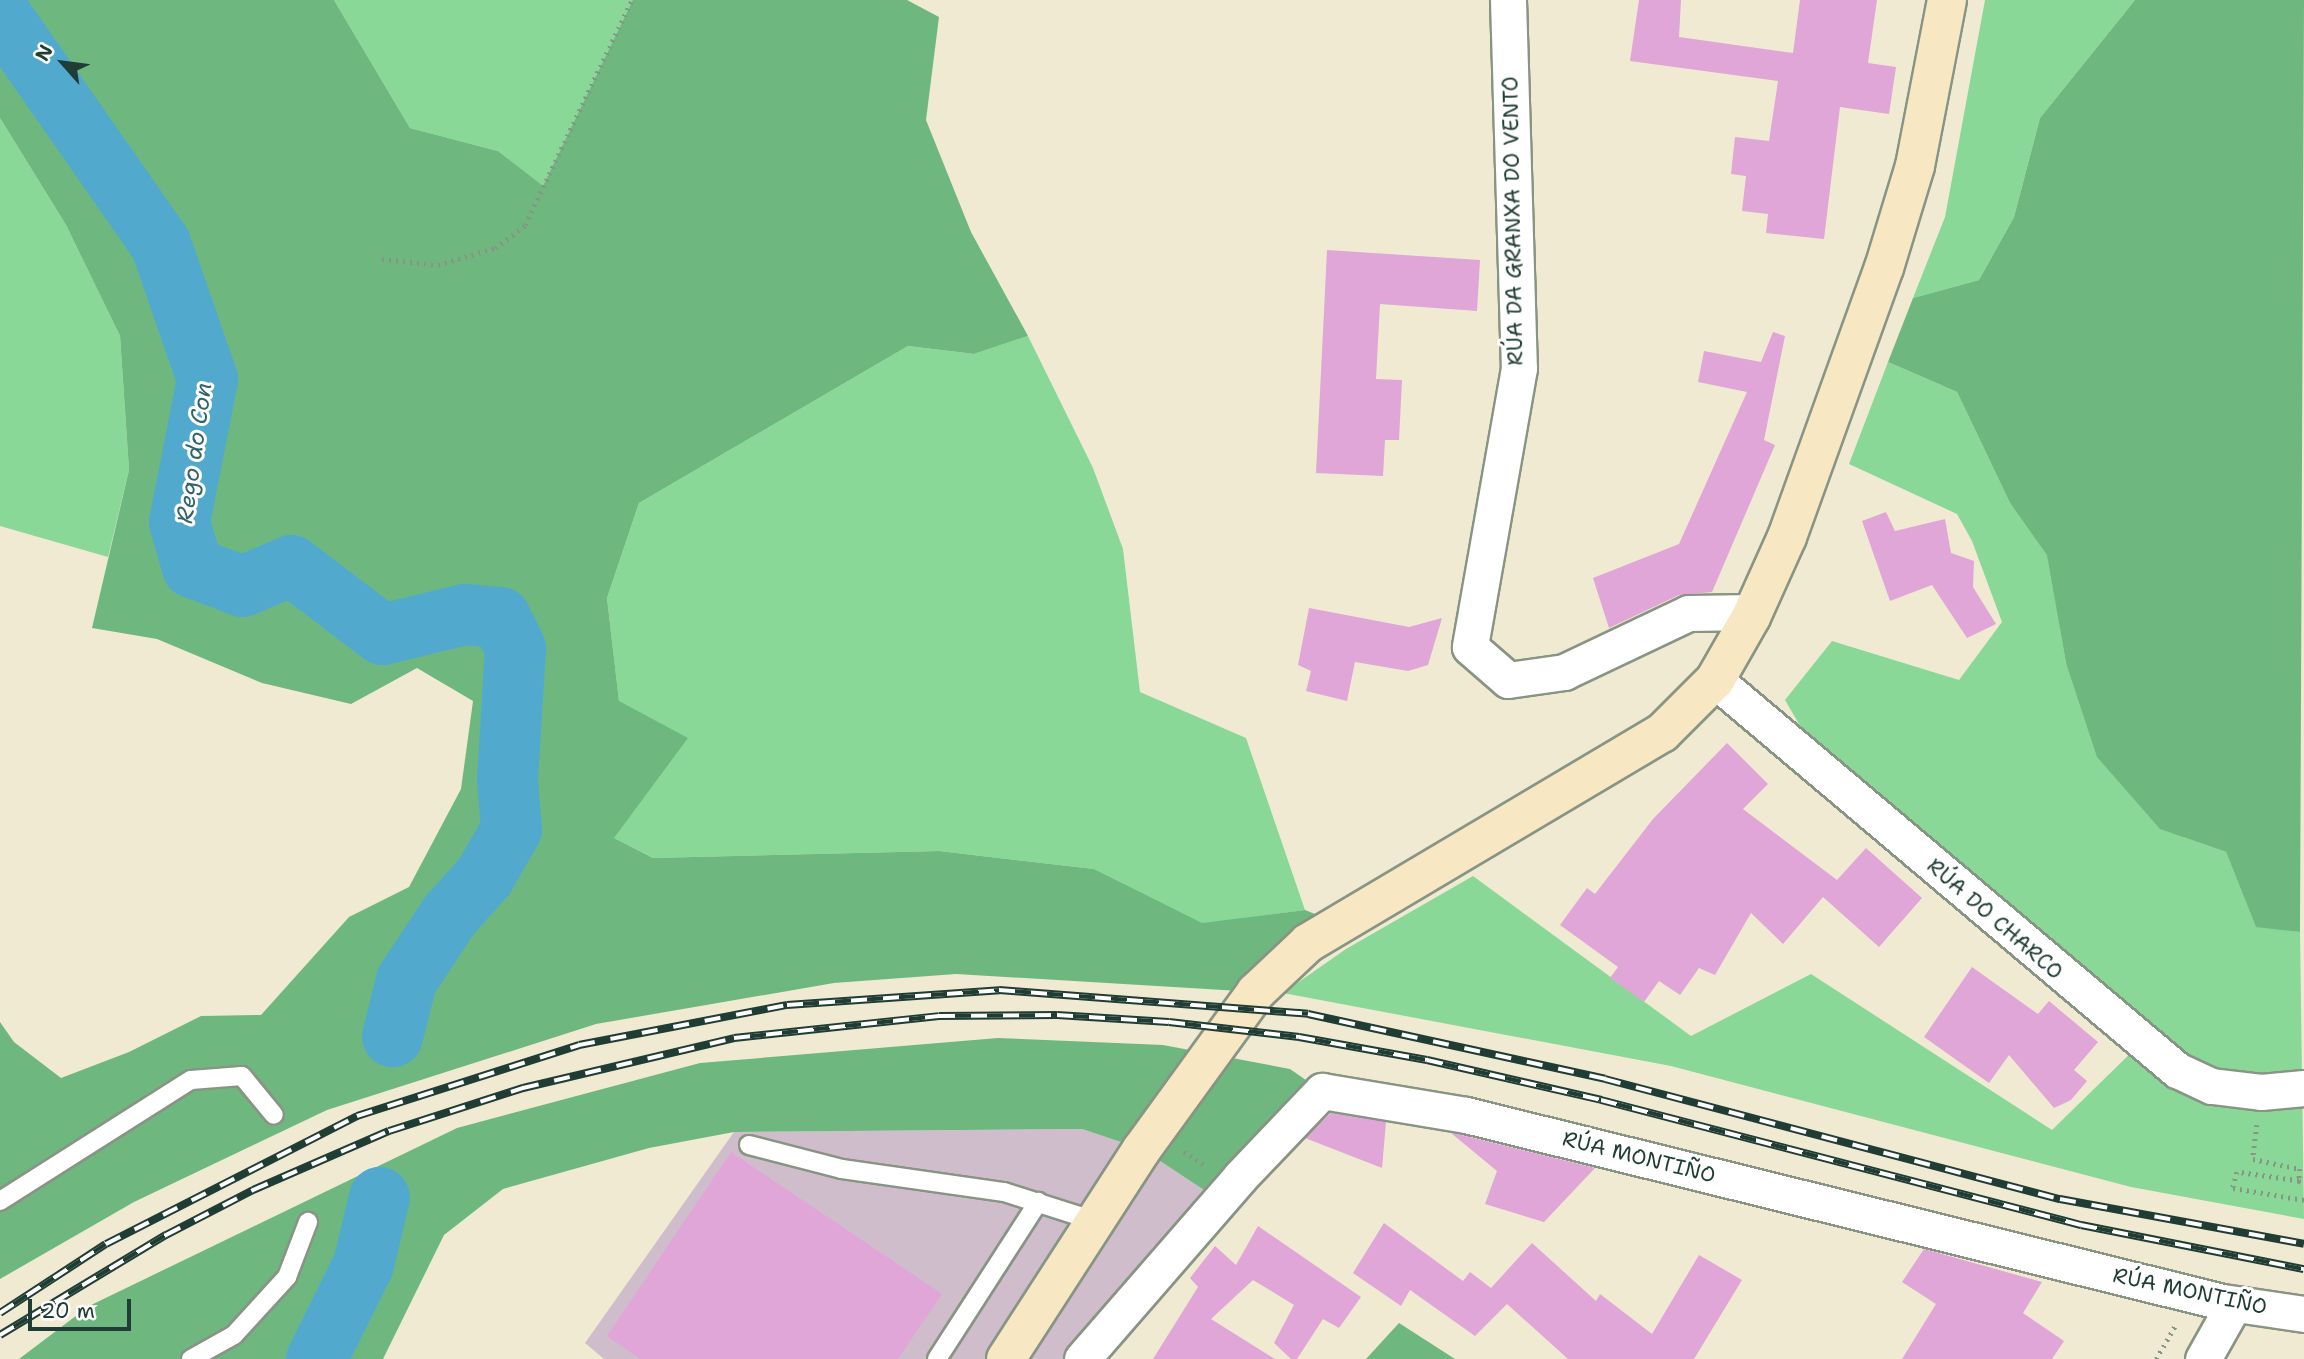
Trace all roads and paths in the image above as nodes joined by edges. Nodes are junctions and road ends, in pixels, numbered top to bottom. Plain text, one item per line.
1 (632, 0) edge
2 (1507, 0) edge
3 (1947, 0) edge
4 (382, 259) dead end
5 (1753, 612) junction
6 (1715, 680) junction
7 (2304, 1088) edge
8 (2261, 1092) junction
9 (274, 1115) dead end
10 (749, 1145) dead end
11 (2301, 1182) edge
12 (2304, 1200) edge
13 (0, 1201) edge
14 (1038, 1202) junction
15 (1095, 1221) junction
16 (308, 1222) dead end
17 (2234, 1304) junction
18 (2304, 1314) edge
19 (2180, 1318) dead end
20 (191, 1359) edge
21 (937, 1359) edge
22 (1006, 1359) edge
23 (1082, 1359) edge
24 (2156, 1359) edge
25 (2203, 1359) edge

1 - 4 path
2 - 5 street, RÚA DA GRANXA DO VENTO
3 - 5 main road
5 - 6 main road
6 - 8 street, RÚA DO CHARCO
6 - 15 main road
7 - 8 street, RÚA DO CHARCO
8 - 11 path
9 - 13 lane
10 - 14 lane
11 - 12 path
14 - 15 lane
14 - 21 lane
15 - 22 main road
16 - 20 lane
17 - 18 street, RÚA MONTIÑO
17 - 23 street, RÚA MONTIÑO
17 - 25 street
19 - 24 path

